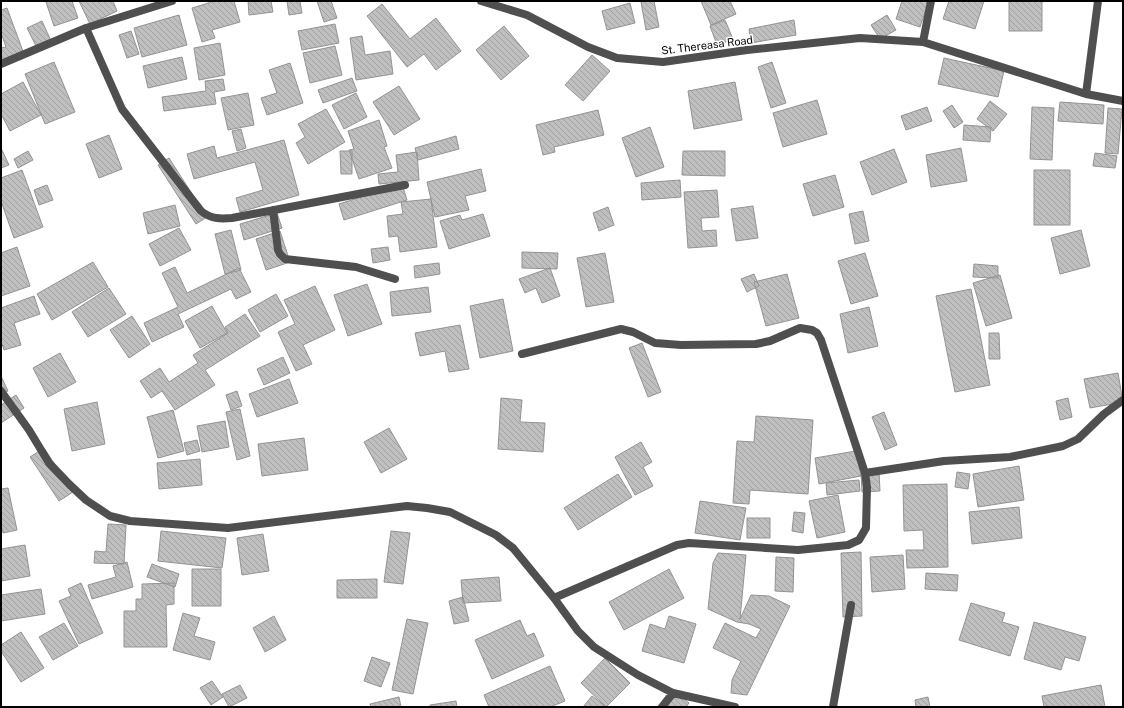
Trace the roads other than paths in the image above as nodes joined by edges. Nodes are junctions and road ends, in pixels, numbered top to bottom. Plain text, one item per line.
1 (172, 1) edge
2 (481, 1) edge
3 (931, 1) edge
4 (1098, 1) edge
5 (86, 28) junction
6 (923, 42) junction
7 (1, 64) edge
8 (1086, 94) junction
9 (1123, 102) edge
10 (405, 184) dead end
11 (273, 210) junction
12 (395, 279) dead end
13 (522, 354) dead end
14 (1, 391) edge
15 (1123, 400) edge
16 (865, 473) junction
17 (554, 598) junction
18 (851, 605) dead end
19 (673, 693) junction
20 (662, 707) edge
21 (735, 707) edge
22 (833, 707) edge

1 - 5 street
2 - 6 street, St. Thereasa Road
3 - 6 street
4 - 8 street
5 - 7 street
5 - 11 street
6 - 8 street, St. Thereasa Road
8 - 9 street, St. Thereasa Road
10 - 11 street
11 - 12 street
13 - 16 street
14 - 17 street
15 - 16 street
16 - 17 street
17 - 19 street
18 - 22 street
19 - 20 street
19 - 21 street

